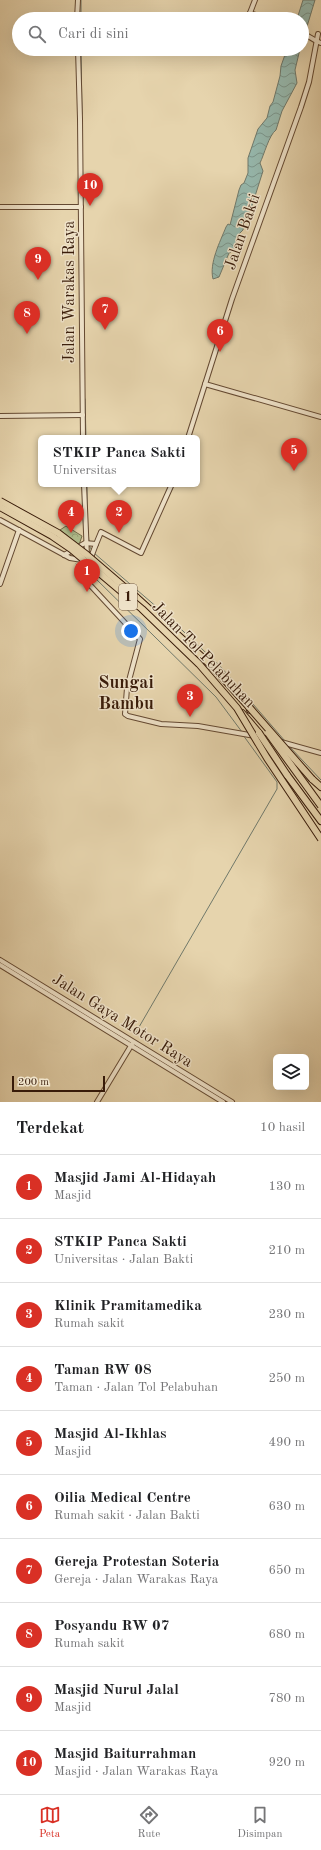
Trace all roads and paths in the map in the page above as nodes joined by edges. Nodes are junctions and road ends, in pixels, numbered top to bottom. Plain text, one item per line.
1 (78, 0) edge
2 (255, 0) edge
3 (77, 12) edge
4 (250, 12) edge
5 (319, 34) edge
6 (309, 35) edge
7 (312, 36) junction
8 (316, 41) junction
9 (321, 43) edge
10 (78, 56) edge
11 (0, 207) edge
12 (81, 207) junction
13 (205, 384) junction
14 (83, 414) junction
15 (0, 416) edge
16 (321, 417) edge
17 (83, 435) edge
18 (189, 435) edge
19 (84, 487) edge
20 (171, 487) edge
21 (0, 501) edge
22 (0, 507) edge
23 (0, 520) edge
24 (18, 532) junction
25 (89, 546) junction
26 (64, 555) junction
27 (88, 562) junction
28 (0, 584) edge
29 (249, 706) junction
30 (237, 708) junction
31 (321, 753) edge
32 (321, 787) edge
33 (321, 806) edge
34 (321, 821) edge
35 (321, 839) edge
36 (0, 960) edge
37 (0, 965) edge
38 (91, 1018) junction
39 (132, 1044) junction
40 (216, 1095) junction
41 (97, 1102) edge
42 (223, 1102) edge
43 (232, 1102) edge

1 - 3 street
2 - 4 street
5 - 7 street
5 - 8 street, Jalan Bakti
6 - 7 street
7 - 8 street
8 - 9 street
8 - 13 street, Jalan Bakti
10 - 12 street, Jalan Warakas Raya
11 - 12 street
12 - 14 street, Jalan Warakas Raya
13 - 16 street
13 - 18 street, Jalan Bakti
14 - 15 street
14 - 17 street, Jalan Warakas Raya
19 - 25 street
20 - 25 street
21 - 29 highway, Jalan Tol Pelabuhan / 1, bridge
22 - 30 highway, Jalan Tol Pelabuhan / 1, bridge
23 - 24 street
24 - 26 street
24 - 28 street
25 - 26 street
25 - 27 street
25 - 27 street
26 - 27 street
27 - 31 street
29 - 32 highway, bridge
29 - 33 highway, bridge
30 - 34 highway, Jalan Tol Pelabuhan / 1, bridge
30 - 35 highway, bridge
36 - 38 street, Jalan Gaya Motor Raya
37 - 38 street, Jalan Gaya Motor Raya
38 - 39 street, Jalan Gaya Motor Raya
39 - 40 street, Jalan Gaya Motor Raya
39 - 41 street
40 - 42 street, Jalan Gaya Motor Raya
40 - 43 street, Jalan Gaya Motor Raya

